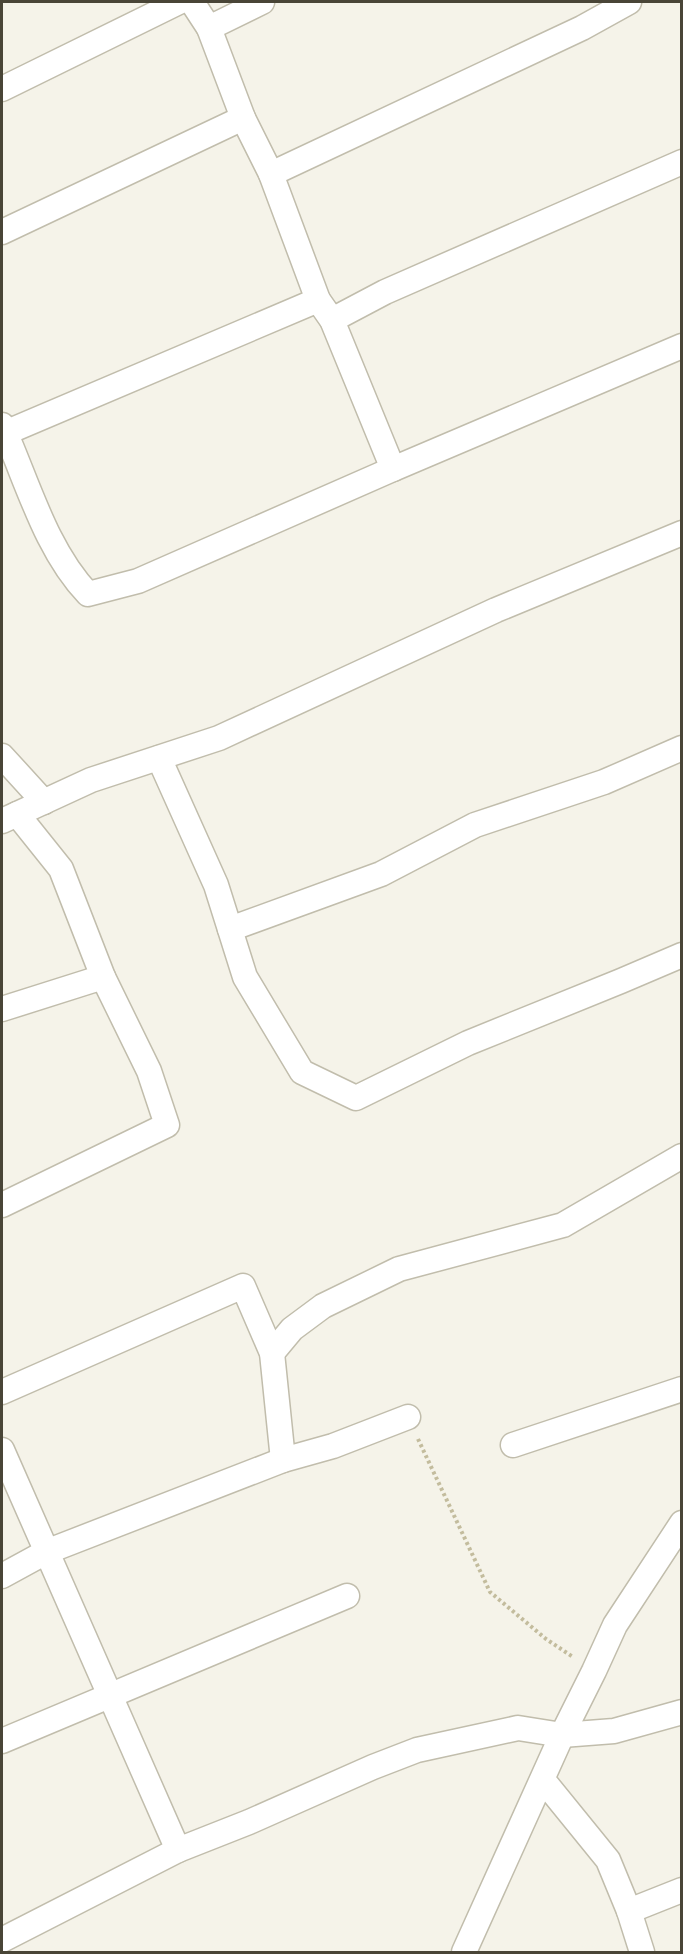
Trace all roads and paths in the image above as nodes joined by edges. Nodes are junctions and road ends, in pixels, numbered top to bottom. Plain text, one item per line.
1 (179, 2) edge
2 (192, 2) edge
3 (262, 2) edge
4 (629, 2) edge
5 (209, 28) junction
6 (2, 89) edge
7 (243, 118) junction
8 (681, 162) edge
9 (271, 174) junction
10 (2, 232) edge
11 (318, 300) junction
12 (332, 320) junction
13 (681, 346) edge
14 (3, 429) edge
15 (393, 469) junction
16 (681, 533) edge
17 (681, 748) edge
18 (2, 756) edge
19 (159, 758) junction
20 (44, 802) junction
21 (9, 818) edge
22 (230, 929) junction
23 (681, 955) edge
24 (103, 976) junction
25 (2, 1009) edge
26 (681, 1156) edge
27 (2, 1204) edge
28 (272, 1353) junction
29 (681, 1389) edge
30 (2, 1392) edge
31 (408, 1417) joint
32 (513, 1445) dead end
33 (2, 1450) edge
34 (283, 1460) junction
35 (681, 1523) edge
36 (46, 1552) junction
37 (2, 1576) edge
38 (347, 1596) dead end
39 (594, 1671) junction
40 (111, 1695) junction
41 (681, 1712) edge
42 (562, 1735) junction
43 (2, 1741) edge
44 (543, 1780) junction
45 (178, 1850) junction
46 (681, 1890) edge
47 (629, 1911) junction
48 (2, 1940) edge
49 (464, 1953) edge
50 (642, 1953) edge

1 - 6 street
2 - 5 street
3 - 5 street
4 - 9 street
5 - 7 street
7 - 9 street
7 - 10 street
8 - 12 street
9 - 11 street
11 - 12 street
11 - 14 street
12 - 15 street
13 - 15 street
14 - 15 street
16 - 19 street
17 - 22 street
18 - 20 street
19 - 20 street
19 - 22 street
20 - 21 street
21 - 24 street
22 - 23 street
24 - 25 street
24 - 27 street
26 - 28 street
28 - 30 street
28 - 34 street
29 - 32 street
31 - 34 street
31 - 39 path
33 - 36 street
34 - 36 street
35 - 39 street
36 - 37 street
36 - 40 street
38 - 40 street
39 - 42 street
40 - 43 street
40 - 45 street
41 - 42 street
42 - 44 street
42 - 45 street
44 - 47 street
44 - 49 street
45 - 48 street
46 - 47 street
47 - 50 street

